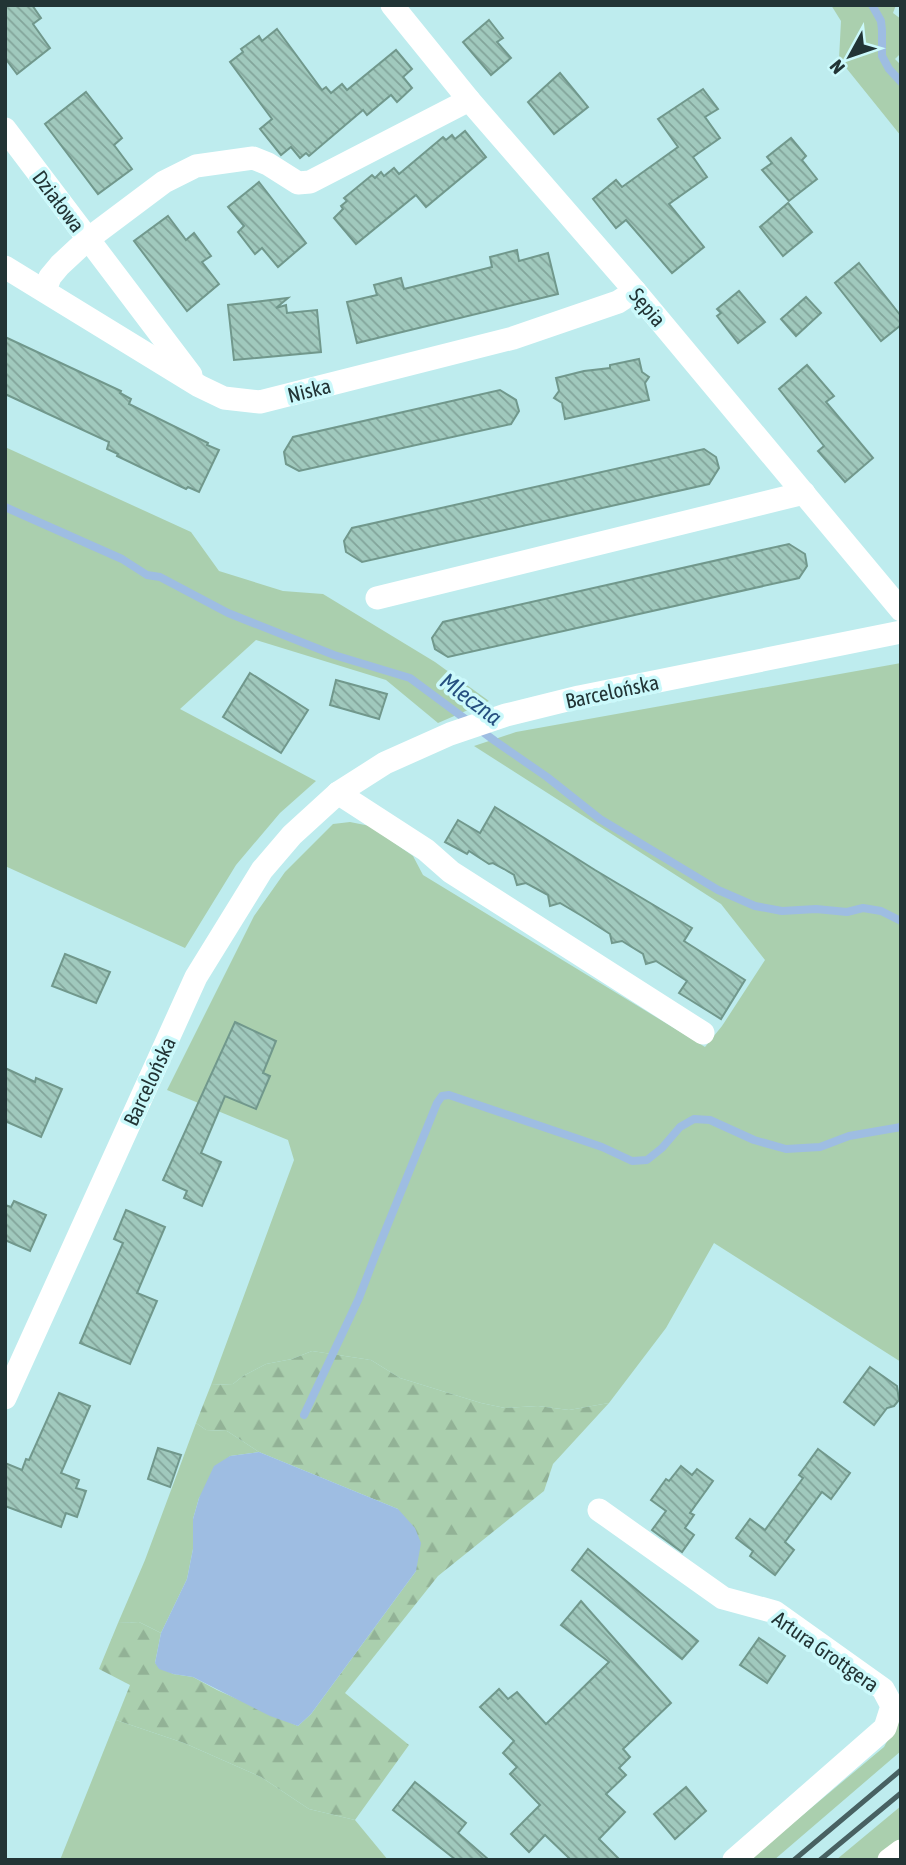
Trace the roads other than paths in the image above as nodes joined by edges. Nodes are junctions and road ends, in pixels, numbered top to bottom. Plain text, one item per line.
1 (392, 5) edge
2 (469, 100) junction
3 (5, 130) edge
4 (88, 239) junction
5 (5, 267) edge
6 (44, 290) junction
7 (635, 291) junction
8 (199, 386) junction
9 (804, 493) junction
10 (377, 598) dead end
11 (901, 610) edge
12 (901, 632) edge
13 (338, 793) junction
14 (703, 1032) dead end
15 (5, 1398) edge
16 (599, 1510) dead end
17 (901, 1851) edge
18 (734, 1860) edge
19 (889, 1860) edge

1 - 2 street, Sępia
2 - 4 street
2 - 7 street, Sępia
3 - 4 street, Działowa
4 - 6 street
4 - 8 street, Działowa
5 - 6 street, Niska
6 - 8 street, Niska
7 - 8 street, Niska
7 - 9 street, Sępia
9 - 10 street
9 - 11 street, Sępia
12 - 13 street, Barcelońska
13 - 14 street
13 - 15 street, Barcelońska
16 - 18 street, Artura Grottgera
17 - 19 street

